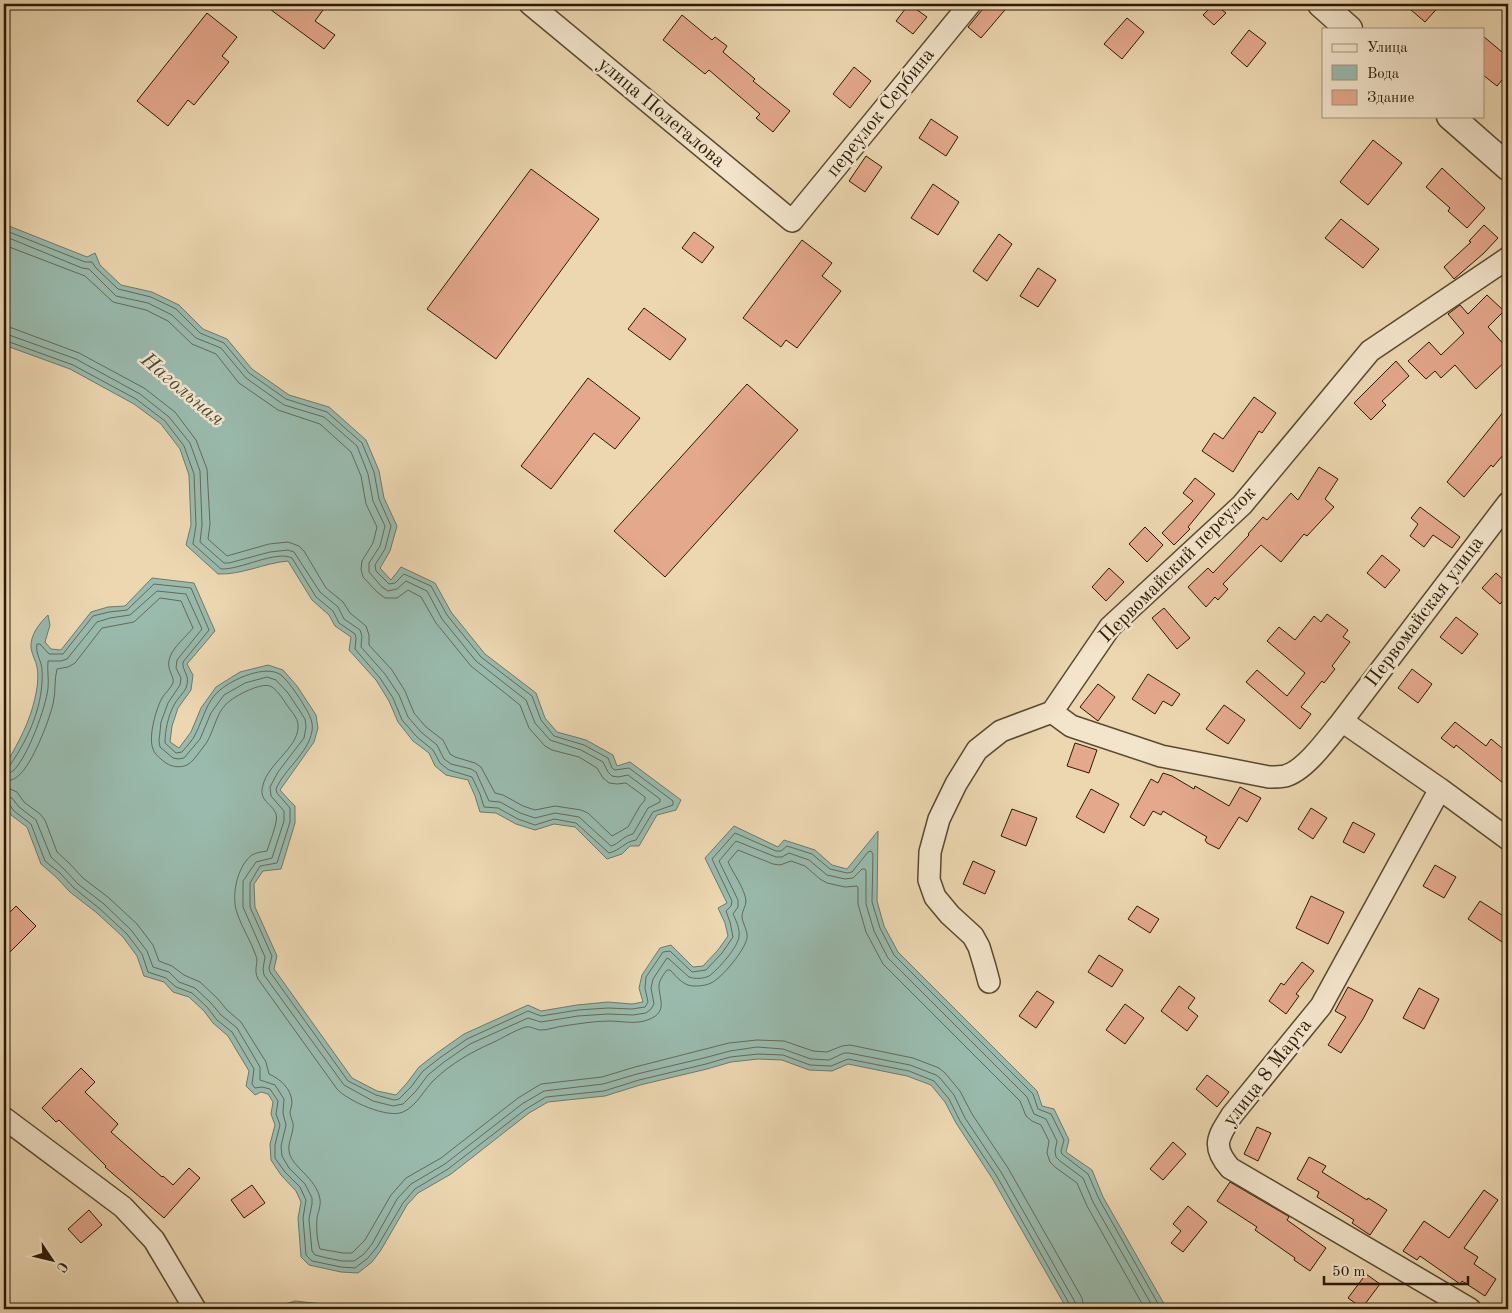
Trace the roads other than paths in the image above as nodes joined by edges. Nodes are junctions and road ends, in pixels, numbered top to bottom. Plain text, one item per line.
1 (530, 4) edge
2 (970, 4) edge
3 (1321, 4) edge
4 (1348, 28) edge
5 (1452, 118) edge
6 (1508, 167) edge
7 (792, 222) joint
8 (1508, 258) edge
9 (1508, 503) edge
10 (1052, 712) junction
11 (1342, 721) junction
12 (1440, 788) junction
13 (1508, 839) edge
14 (989, 982) dead end
15 (4, 1118) edge
16 (195, 1309) edge
17 (1470, 1309) edge

1 - 7 street, улица Полегалова
2 - 7 street, переулок Сербина
3 - 4 street
5 - 6 street
8 - 10 street, Первомайский переулок
9 - 11 street, Первомайская улица
10 - 11 street, Первомайская улица
10 - 14 street
11 - 12 street
12 - 13 street
12 - 17 street, улица 8 Марта
15 - 16 street

